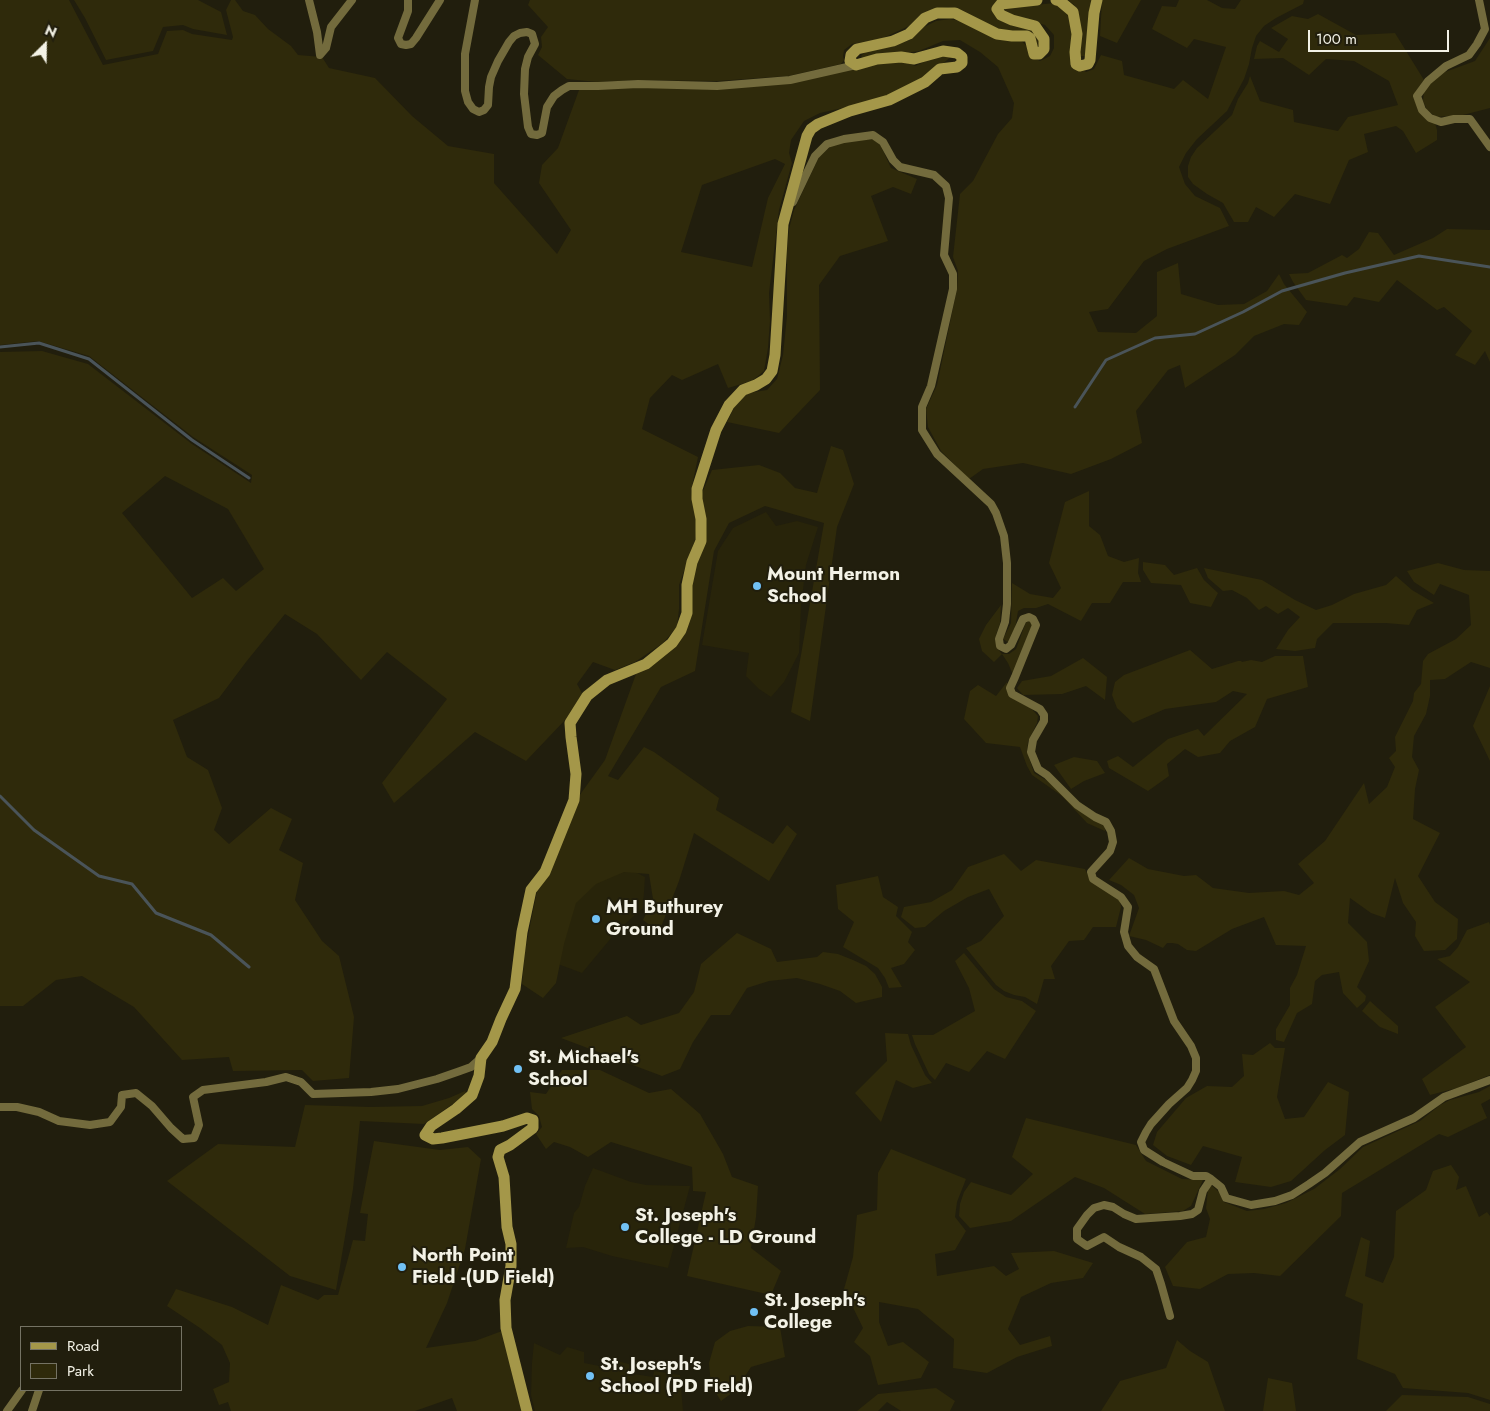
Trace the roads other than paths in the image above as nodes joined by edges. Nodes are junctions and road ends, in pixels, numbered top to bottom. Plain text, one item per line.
1 (309, 0) edge
2 (352, 0) edge
3 (408, 0) edge
4 (440, 0) edge
5 (475, 0) edge
6 (1038, 0) edge
7 (1056, 0) edge
8 (1097, 0) edge
9 (1479, 0) edge
10 (856, 65) junction
11 (1490, 147) edge
12 (783, 224) junction
13 (481, 1058) junction
14 (1490, 1080) edge
15 (0, 1107) edge
16 (1211, 1179) junction
17 (1170, 1316) dead end
18 (21, 1391) edge
19 (39, 1391) edge
20 (8, 1411) edge
21 (32, 1411) edge
22 (527, 1411) edge

1 - 2 street
3 - 4 street
5 - 10 street
6 - 10 main road
7 - 8 main road
9 - 11 street
10 - 12 main road
12 - 13 main road
12 - 16 street
13 - 15 street
13 - 22 main road
14 - 16 street
16 - 17 street
18 - 20 street
19 - 21 street

